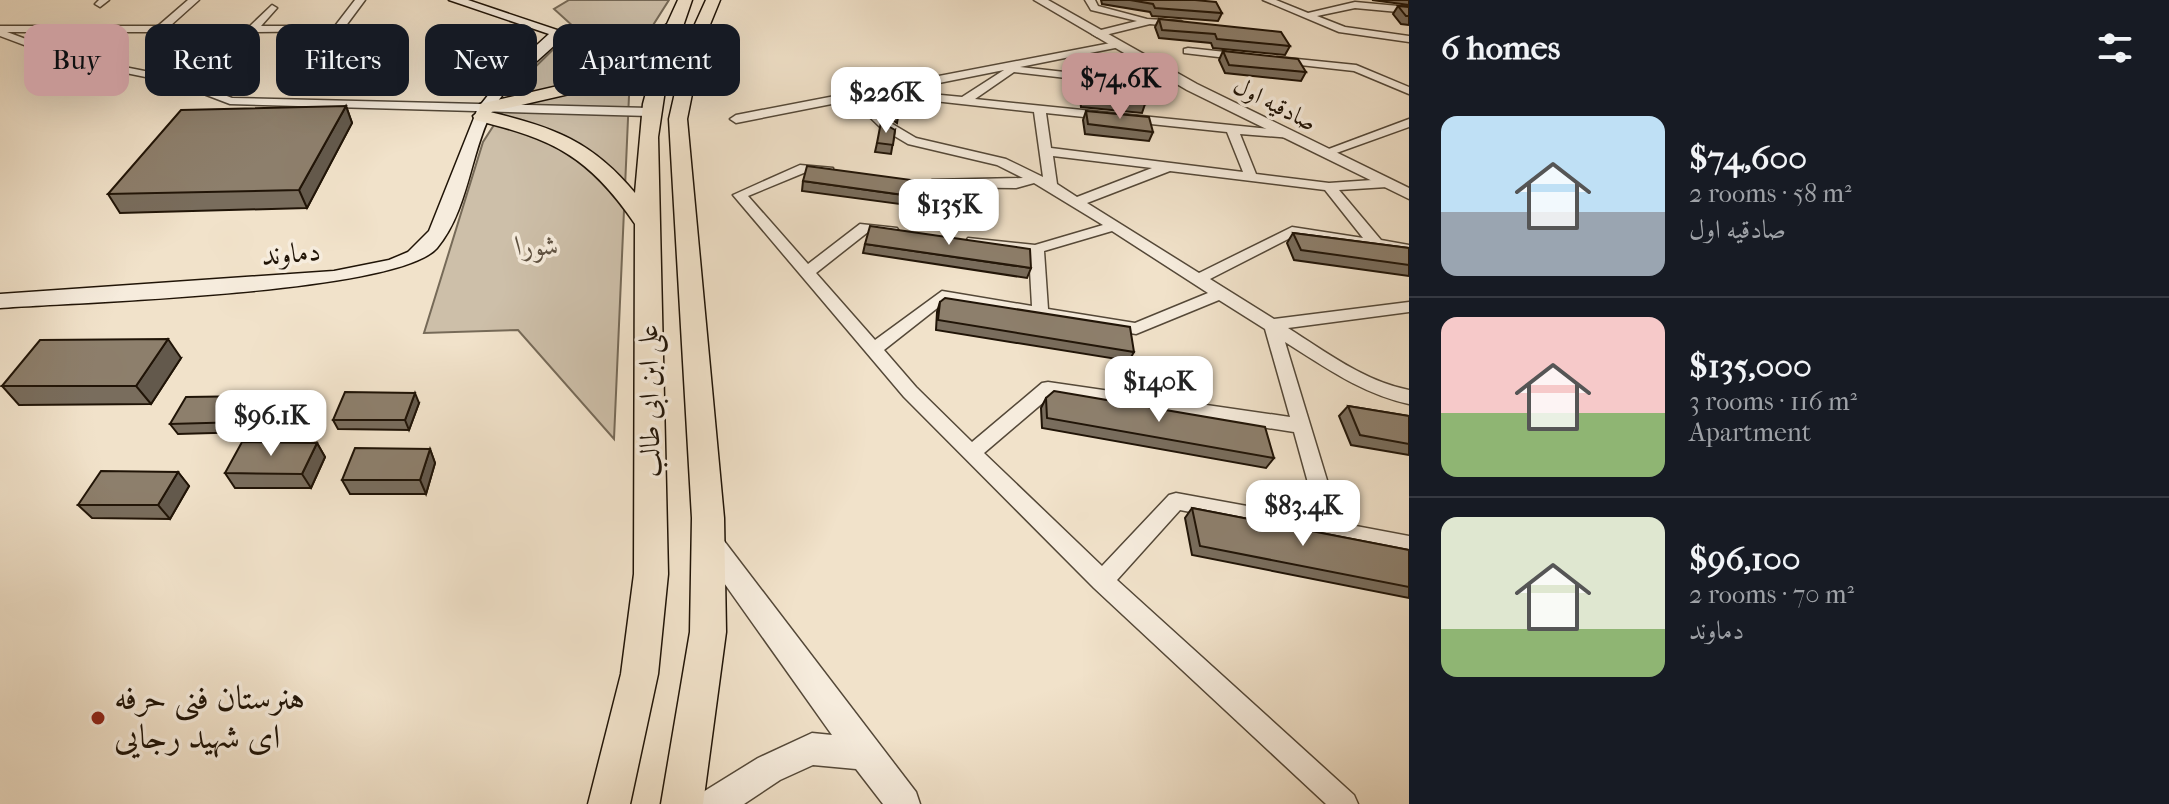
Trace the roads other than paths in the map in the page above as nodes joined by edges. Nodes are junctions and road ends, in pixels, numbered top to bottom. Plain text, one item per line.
1 (194, 0) edge
2 (360, 0) edge
3 (455, 0) edge
4 (485, 0) edge
5 (713, 0) edge
6 (1040, 0) edge
7 (1090, 0) edge
8 (1268, 0) edge
9 (272, 8) dead end
10 (1409, 10) edge
11 (679, 12) edge
12 (1306, 16) junction
13 (1150, 21) junction
14 (167, 24) edge
15 (257, 24) edge
16 (560, 24) edge
17 (1194, 25) edge
18 (145, 28) edge
19 (260, 28) edge
20 (0, 31) edge
21 (553, 31) edge
22 (1097, 34) junction
23 (553, 39) edge
24 (1409, 39) edge
25 (1116, 45) junction
26 (1188, 51) dead end
27 (997, 68) junction
28 (1012, 70) junction
29 (1182, 81) junction
30 (1409, 91) edge
31 (898, 94) edge
32 (854, 96) junction
33 (964, 101) junction
34 (1039, 109) junction
35 (484, 112) junction
36 (648, 118) junction
37 (736, 119) dead end
38 (1409, 123) edge
39 (1232, 129) junction
40 (1288, 135) junction
41 (1046, 151) junction
42 (1324, 153) junction
43 (1171, 166) junction
44 (849, 174) edge
45 (1251, 177) junction
46 (1036, 178) junction
47 (924, 183) edge
48 (1387, 183) junction
49 (1051, 186) junction
50 (1329, 187) junction
51 (1409, 194) edge
52 (1076, 202) junction
53 (646, 225) junction
54 (1114, 226) junction
55 (912, 233) edge
56 (959, 239) edge
57 (1376, 244) junction
58 (1036, 249) junction
59 (1409, 249) edge
60 (806, 273) junction
61 (1199, 279) junction
62 (1221, 293) junction
63 (0, 301) edge
64 (1409, 307) edge
65 (1040, 313) junction
66 (1272, 325) junction
67 (873, 350) junction
68 (1409, 397) edge
69 (1302, 426) junction
70 (972, 453) junction
71 (1332, 531) junction
72 (708, 540) junction
73 (1409, 545) edge
74 (1102, 581) junction
75 (864, 754) junction
76 (609, 804) edge
77 (682, 804) edge
78 (715, 804) edge
79 (904, 804) edge
80 (1345, 804) edge

1 - 14 street
2 - 19 street
3 - 21 main road
4 - 16 main road
5 - 72 main road, علی ابن ابی طالب
6 - 22 street, صادقیه اول
7 - 13 street
8 - 12 street
9 - 15 street
10 - 12 street
11 - 35 main road
11 - 36 main road, علی ابن ابی طالب
12 - 24 street
13 - 17 street
13 - 22 street
18 - 20 street
20 - 35 street
22 - 25 street, صادقیه اول
23 - 35 main road
25 - 27 street
25 - 29 street, صادقیه اول
26 - 30 street
27 - 28 street
27 - 32 street
28 - 29 street
28 - 33 street
29 - 40 street, صادقیه اول
31 - 33 street
32 - 37 street
32 - 46 street
33 - 34 street
34 - 39 street
34 - 41 street
35 - 36 street
35 - 53 main road
35 - 63 main road, دماوند
36 - 53 main road, علی ابن ابی طالب
38 - 42 street
39 - 40 street
39 - 45 street
40 - 42 street, صادقیه اول
41 - 43 street
41 - 49 street
42 - 48 street, صادقیه اول
43 - 45 street
43 - 52 street
44 - 60 street
45 - 50 street
46 - 47 street
46 - 49 street
48 - 50 street
48 - 51 street, صادقیه اول
49 - 52 street
50 - 57 street
52 - 54 street
53 - 76 main road, علی ابن ابی طالب
54 - 58 street
54 - 61 street
55 - 60 street
56 - 58 street
57 - 59 street
57 - 61 street
58 - 65 street
60 - 67 street
61 - 62 street
62 - 65 street
62 - 66 street
64 - 66 street
65 - 67 street
66 - 68 street
66 - 69 street
67 - 70 street
69 - 70 street
69 - 71 street
70 - 74 street
71 - 73 street
71 - 74 street
72 - 75 street
72 - 77 main road, علی ابن ابی طالب
74 - 80 street
75 - 78 street
75 - 79 street

